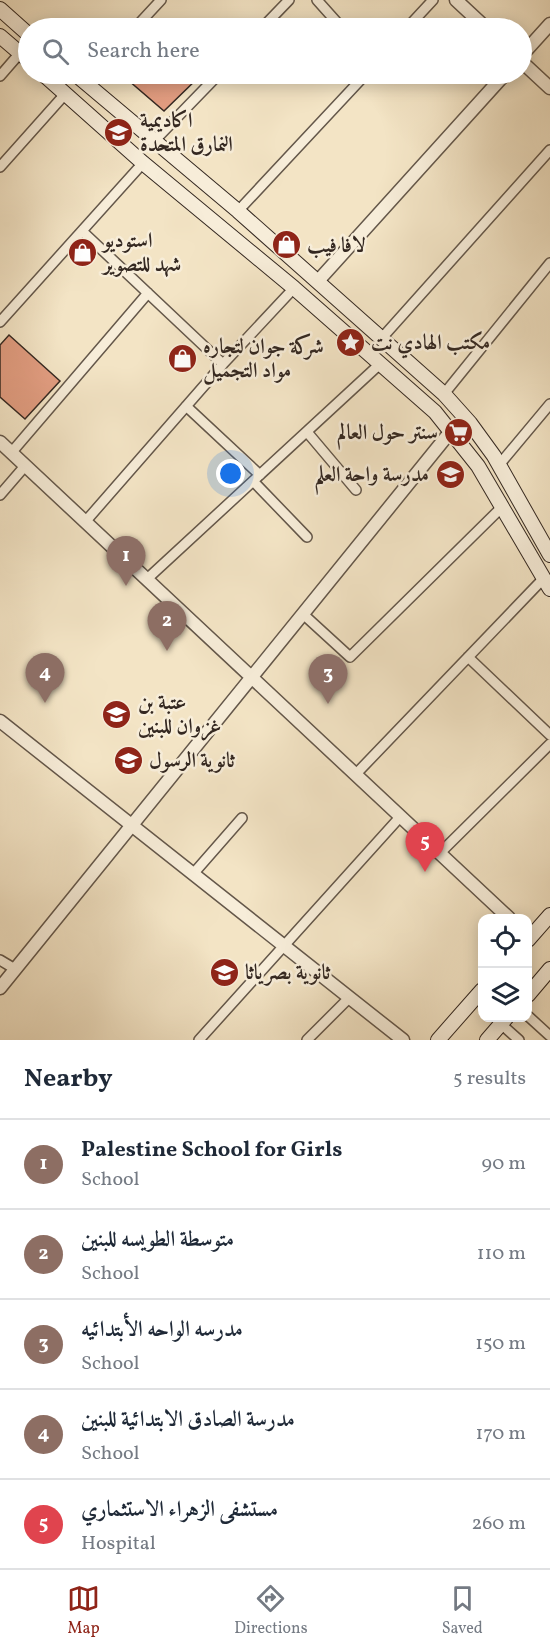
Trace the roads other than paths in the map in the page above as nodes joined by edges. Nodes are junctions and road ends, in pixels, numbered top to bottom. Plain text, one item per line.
1 (161, 0) edge
2 (290, 0) edge
3 (317, 0) edge
4 (433, 0) edge
5 (456, 0) edge
6 (0, 9) edge
7 (144, 18) edge
8 (272, 18) edge
9 (333, 18) edge
10 (416, 18) edge
11 (475, 18) edge
12 (550, 24) edge
13 (18, 25) edge
14 (0, 36) edge
15 (532, 44) edge
16 (18, 52) edge
17 (18, 62) edge
18 (532, 71) edge
19 (0, 76) edge
20 (55, 84) edge
21 (93, 84) edge
22 (209, 84) edge
23 (357, 84) edge
24 (496, 84) edge
25 (550, 88) edge
26 (66, 93) junction
27 (155, 140) junction
28 (550, 150) edge
29 (143, 163) junction
30 (0, 167) edge
31 (243, 216) junction
32 (82, 231) junction
33 (233, 237) junction
34 (550, 263) edge
35 (318, 281) junction
36 (294, 288) junction
37 (148, 293) junction
38 (0, 322) edge
39 (381, 339) junction
40 (381, 363) junction
41 (223, 364) junction
42 (444, 394) junction
43 (550, 404) edge
44 (186, 406) junction
45 (451, 430) junction
46 (307, 432) junction
47 (0, 442) edge
48 (11, 453) junction
49 (497, 461) junction
50 (26, 466) junction
51 (478, 466) junction
52 (257, 478) junction
53 (356, 490) dead end
54 (0, 495) edge
55 (501, 508) junction
56 (85, 522) junction
57 (307, 537) dead end
58 (548, 544) edge
59 (147, 579) junction
60 (547, 584) edge
61 (303, 614) junction
62 (468, 657) junction
63 (251, 677) junction
64 (0, 721) edge
65 (550, 735) edge
66 (550, 744) edge
67 (355, 774) junction
68 (400, 817) junction
69 (242, 818) dead end
70 (131, 825) junction
71 (440, 854) junction
72 (193, 874) junction
73 (505, 914) edge
74 (550, 915) edge
75 (532, 934) edge
76 (283, 945) junction
77 (0, 960) edge
78 (15, 969) junction
79 (550, 969) edge
80 (0, 987) edge
81 (532, 990) edge
82 (478, 996) edge
83 (349, 998) junction
84 (532, 1020) edge
85 (503, 1022) edge
86 (505, 1022) edge
87 (550, 1036) edge
88 (199, 1040) edge
89 (307, 1040) edge
90 (403, 1040) edge
91 (438, 1040) edge
92 (488, 1040) edge
93 (519, 1040) edge

1 - 7 street
2 - 8 street
3 - 9 street
4 - 10 street
5 - 11 street
6 - 13 main road
12 - 15 street
14 - 16 main road
17 - 19 street
18 - 25 street
20 - 26 main road
21 - 27 main road
22 - 27 street
23 - 31 street
24 - 35 street
26 - 29 main road
26 - 30 street
27 - 31 main road
28 - 39 street
29 - 32 street
29 - 33 main road
31 - 33 main road
31 - 35 main road
32 - 37 street
32 - 38 street
33 - 36 main road
34 - 42 street
35 - 39 main road
36 - 40 main road
36 - 41 street
37 - 41 street
37 - 48 street
39 - 42 main road
40 - 45 main road
40 - 46 street
41 - 44 street
42 - 49 main road
43 - 49 street
44 - 52 street
44 - 56 street
45 - 51 main road
45 - 61 street
46 - 52 street
46 - 53 street
47 - 48 street
48 - 50 street
49 - 51 main road
49 - 58 main road
50 - 54 street
50 - 56 street
51 - 55 main road
52 - 57 street
52 - 59 street
55 - 60 main road
55 - 61 street
56 - 59 street
59 - 63 street
60 - 62 street
61 - 63 street
62 - 65 street
62 - 67 street
63 - 67 street
63 - 70 street
64 - 70 street
66 - 71 street
67 - 68 street
68 - 71 street
68 - 76 street
69 - 72 street
70 - 72 street
70 - 78 street
71 - 73 street
72 - 76 street
74 - 75 main road
76 - 83 street
76 - 88 street
77 - 78 street
78 - 80 street
79 - 81 main road
82 - 91 main road
83 - 89 street
83 - 90 street
84 - 87 street
85 - 92 main road
86 - 93 street

